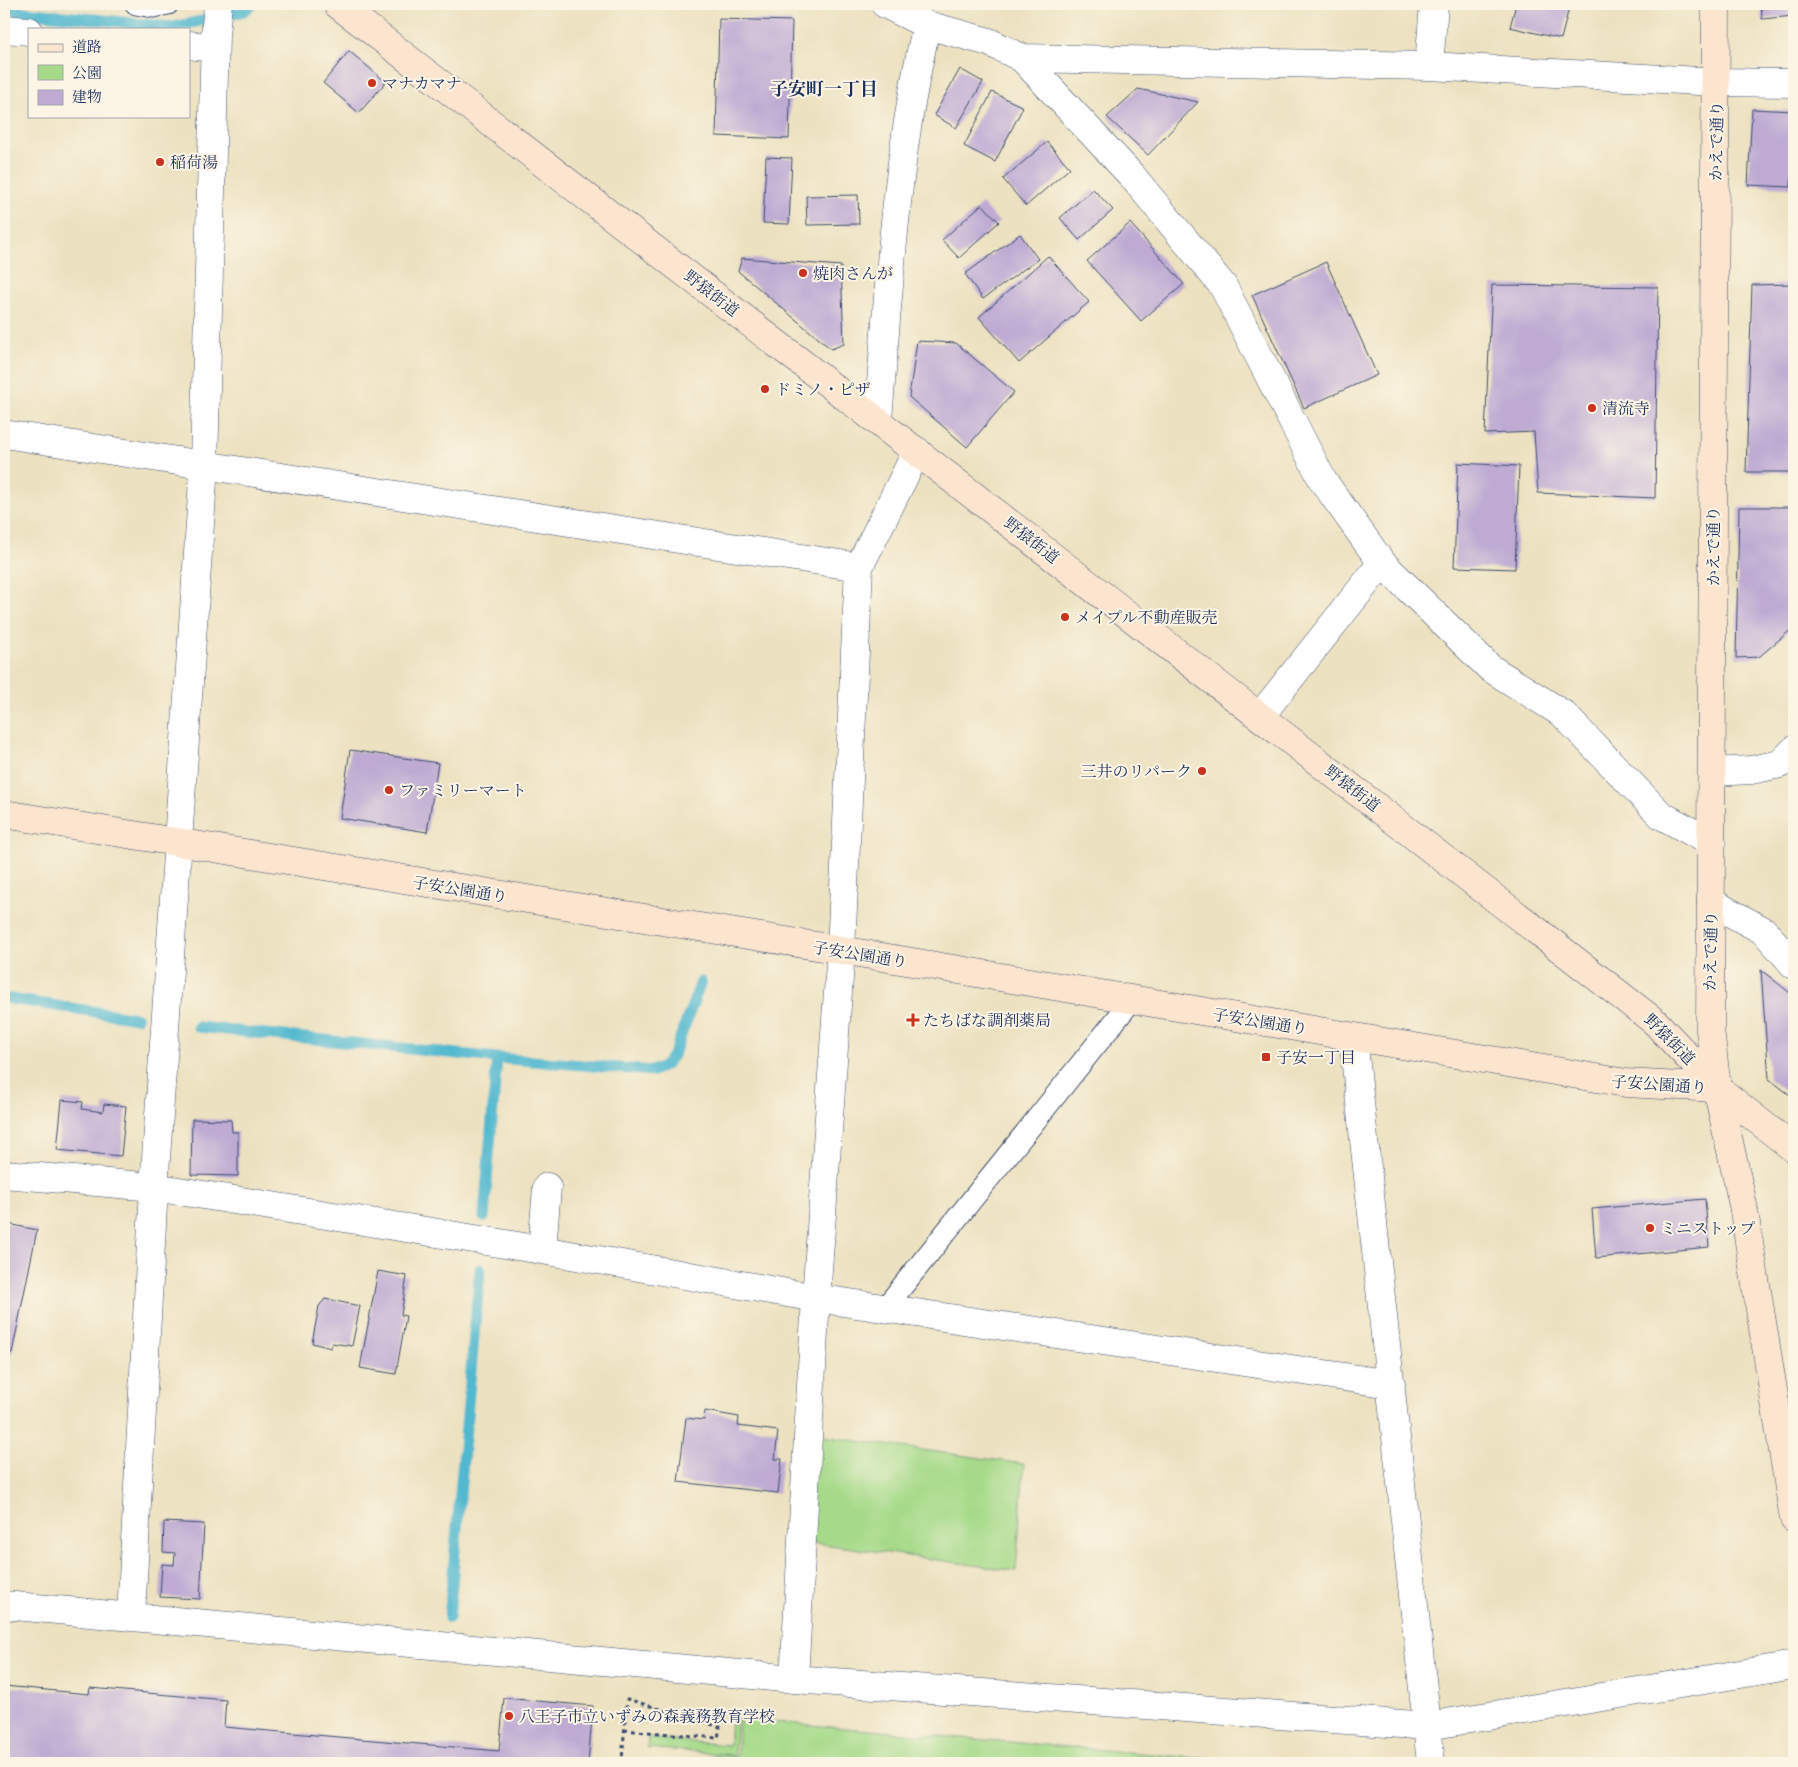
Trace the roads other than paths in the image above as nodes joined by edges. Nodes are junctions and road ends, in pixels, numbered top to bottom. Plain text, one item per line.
1 (136, 4) edge
2 (168, 4) edge
3 (218, 4) edge
4 (337, 4) edge
5 (885, 4) edge
6 (1434, 4) edge
7 (1716, 4) edge
8 (927, 25) junction
9 (4, 29) edge
10 (28, 31) edge
11 (206, 43) edge
12 (1022, 58) junction
13 (1429, 66) junction
14 (1716, 82) junction
15 (1794, 83) edge
16 (878, 420) junction
17 (4, 434) edge
18 (916, 451) junction
19 (204, 466) junction
20 (1382, 563) junction
21 (859, 567) junction
22 (1260, 716) junction
23 (1794, 750) edge
24 (1712, 772) junction
25 (4, 814) edge
26 (177, 843) junction
27 (1712, 843) junction
28 (1711, 902) junction
29 (841, 950) junction
30 (1794, 965) edge
31 (1132, 1000) junction
32 (1353, 1037) junction
33 (1717, 1088) junction
34 (1794, 1149) edge
35 (4, 1174) edge
36 (154, 1187) junction
37 (546, 1187) dead end
38 (542, 1250) junction
39 (816, 1298) junction
40 (885, 1308) junction
41 (1391, 1384) junction
42 (1794, 1519) edge
43 (4, 1604) edge
44 (131, 1616) junction
45 (1794, 1666) edge
46 (794, 1679) junction
47 (1428, 1726) junction
48 (1431, 1763) edge

1 - 2 lane
3 - 11 street
4 - 16 street, 野猿街道
5 - 8 street
6 - 13 street
7 - 14 street, かえで通り
8 - 12 street
8 - 16 street
9 - 10 street
11 - 19 street
12 - 13 street
12 - 20 street
13 - 14 street
14 - 15 street
14 - 24 street, かえで通り
16 - 18 street, 野猿街道
17 - 19 street
18 - 21 street
18 - 22 street, 野猿街道
19 - 21 street
19 - 26 street
20 - 22 street
20 - 27 street
21 - 29 street
22 - 33 street, 野猿街道
23 - 24 street
24 - 27 street, かえで通り
25 - 26 street, 子安公園通り
26 - 29 street, 子安公園通り
26 - 36 street
27 - 28 street, かえで通り
28 - 30 street
28 - 33 street, かえで通り
29 - 31 street, 子安公園通り
29 - 39 street
31 - 32 street, 子安公園通り
31 - 40 lane
32 - 33 street, 子安公園通り
32 - 41 street
33 - 34 street, 野猿街道
33 - 42 street, かえで通り
35 - 36 street
36 - 38 street
36 - 44 street
37 - 38 street
38 - 39 street
39 - 40 street
39 - 46 street
40 - 41 street
41 - 47 street
43 - 44 street
44 - 46 street
45 - 47 street
46 - 47 street
47 - 48 street

